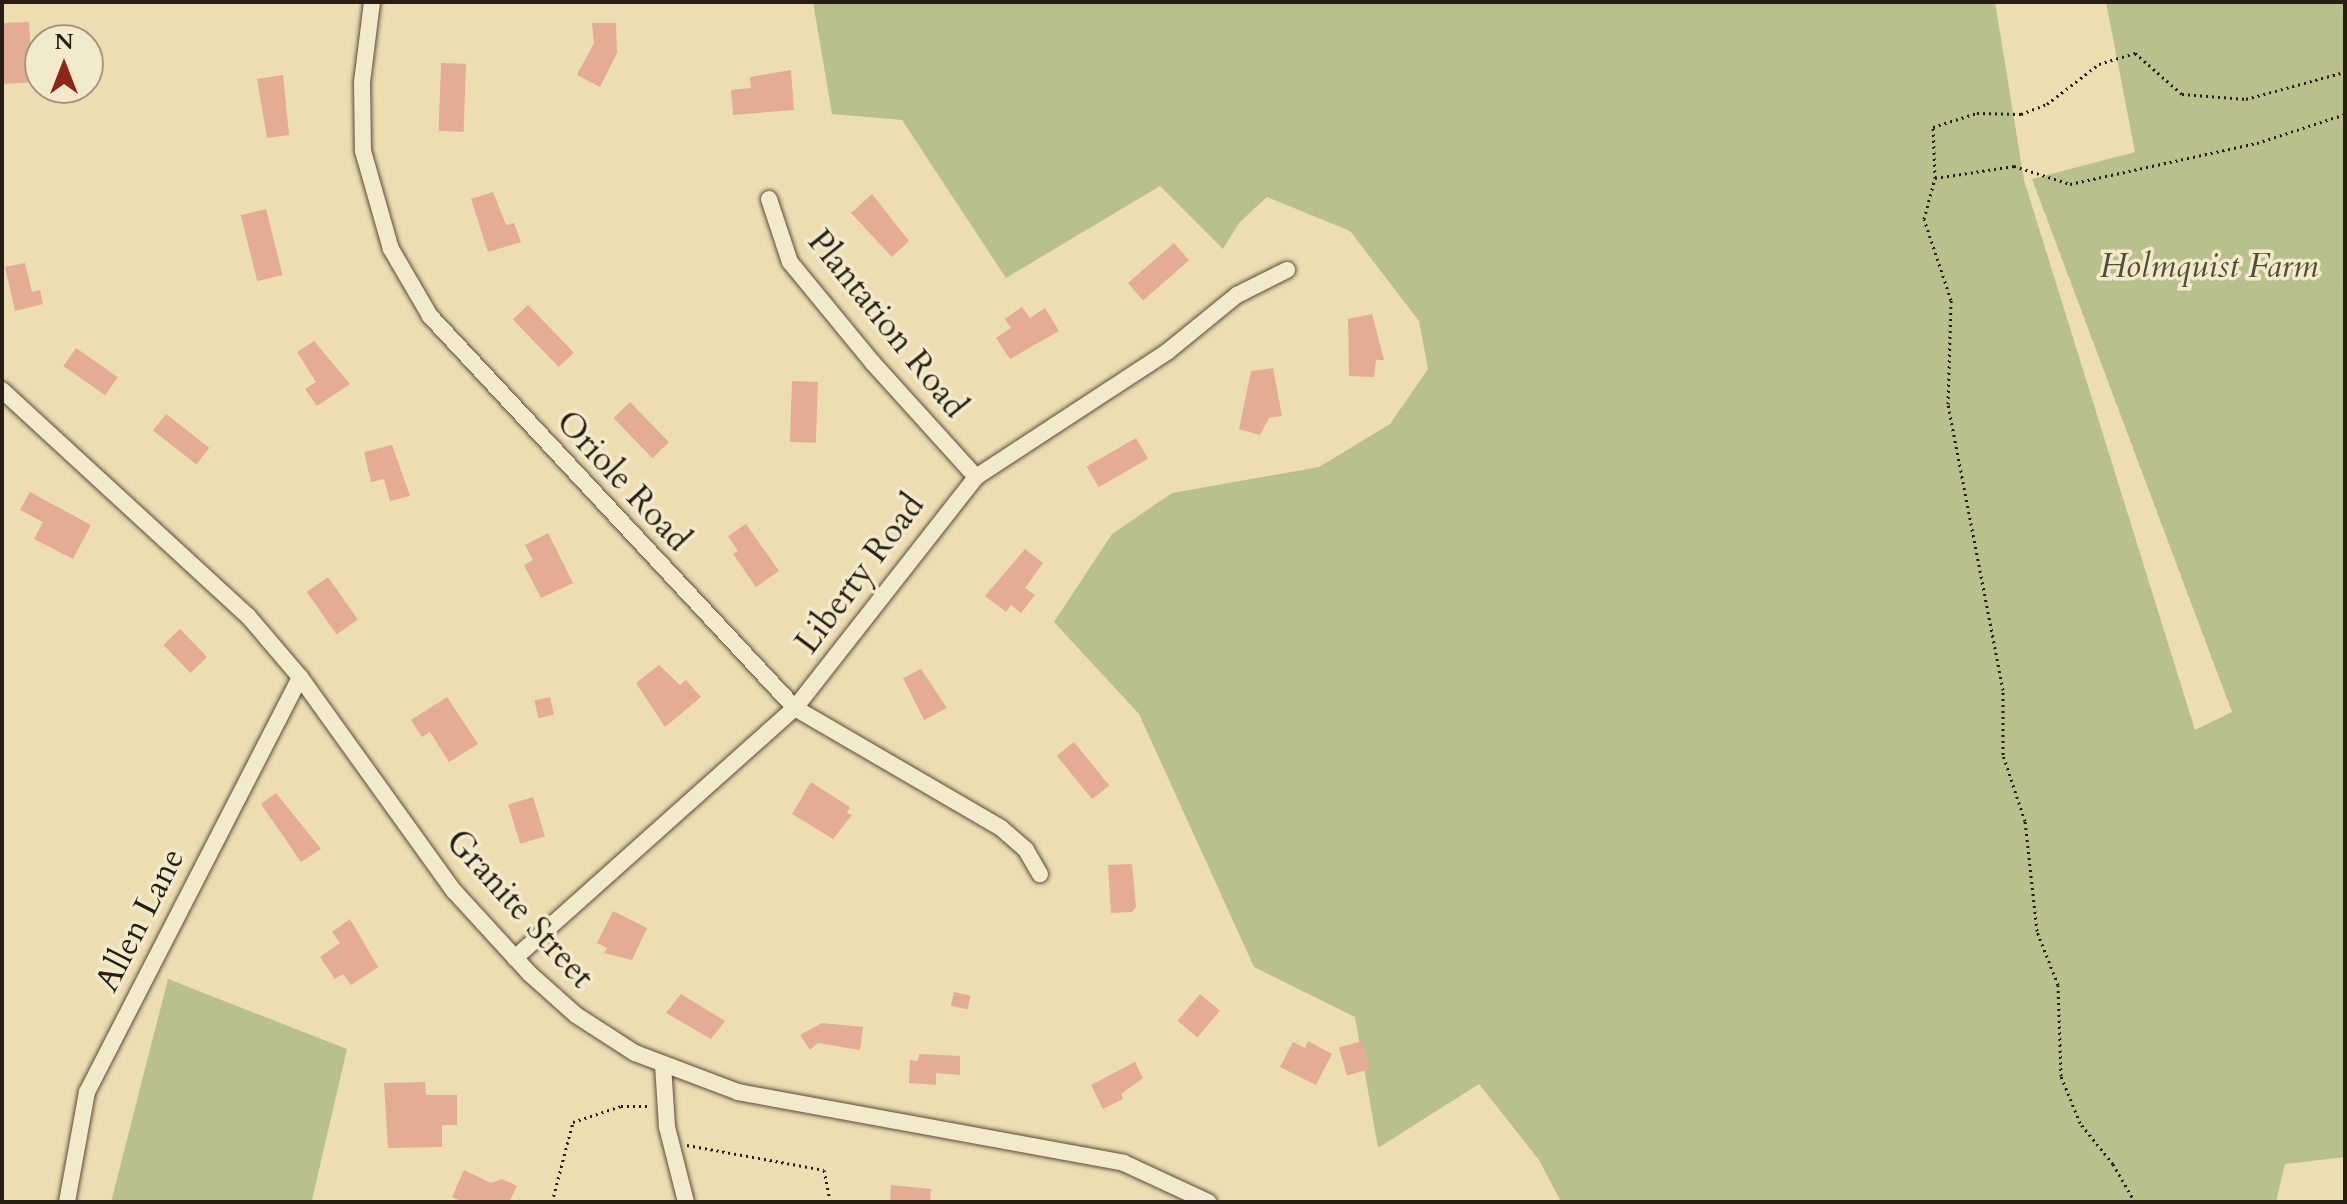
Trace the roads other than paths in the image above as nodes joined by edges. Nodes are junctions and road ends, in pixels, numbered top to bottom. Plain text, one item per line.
1 (372, 2) edge
2 (769, 199) dead end
3 (1287, 270) dead end
4 (2, 390) edge
5 (976, 477) junction
6 (300, 677) junction
7 (795, 708) junction
8 (1040, 874) dead end
9 (515, 958) junction
10 (663, 1065) junction
11 (67, 1202) edge
12 (686, 1202) edge
13 (1208, 1202) edge

1 - 7 street, Oriole Road
2 - 5 street, Plantation Road
3 - 5 street, Liberty Road
4 - 6 street, Granite Street
5 - 7 street, Liberty Road
6 - 9 street, Granite Street
6 - 11 street, Allen Lane
7 - 8 street, Oriole Road
7 - 9 street, Liberty Road
9 - 10 street, Granite Street
10 - 12 street
10 - 13 street, Granite Street

